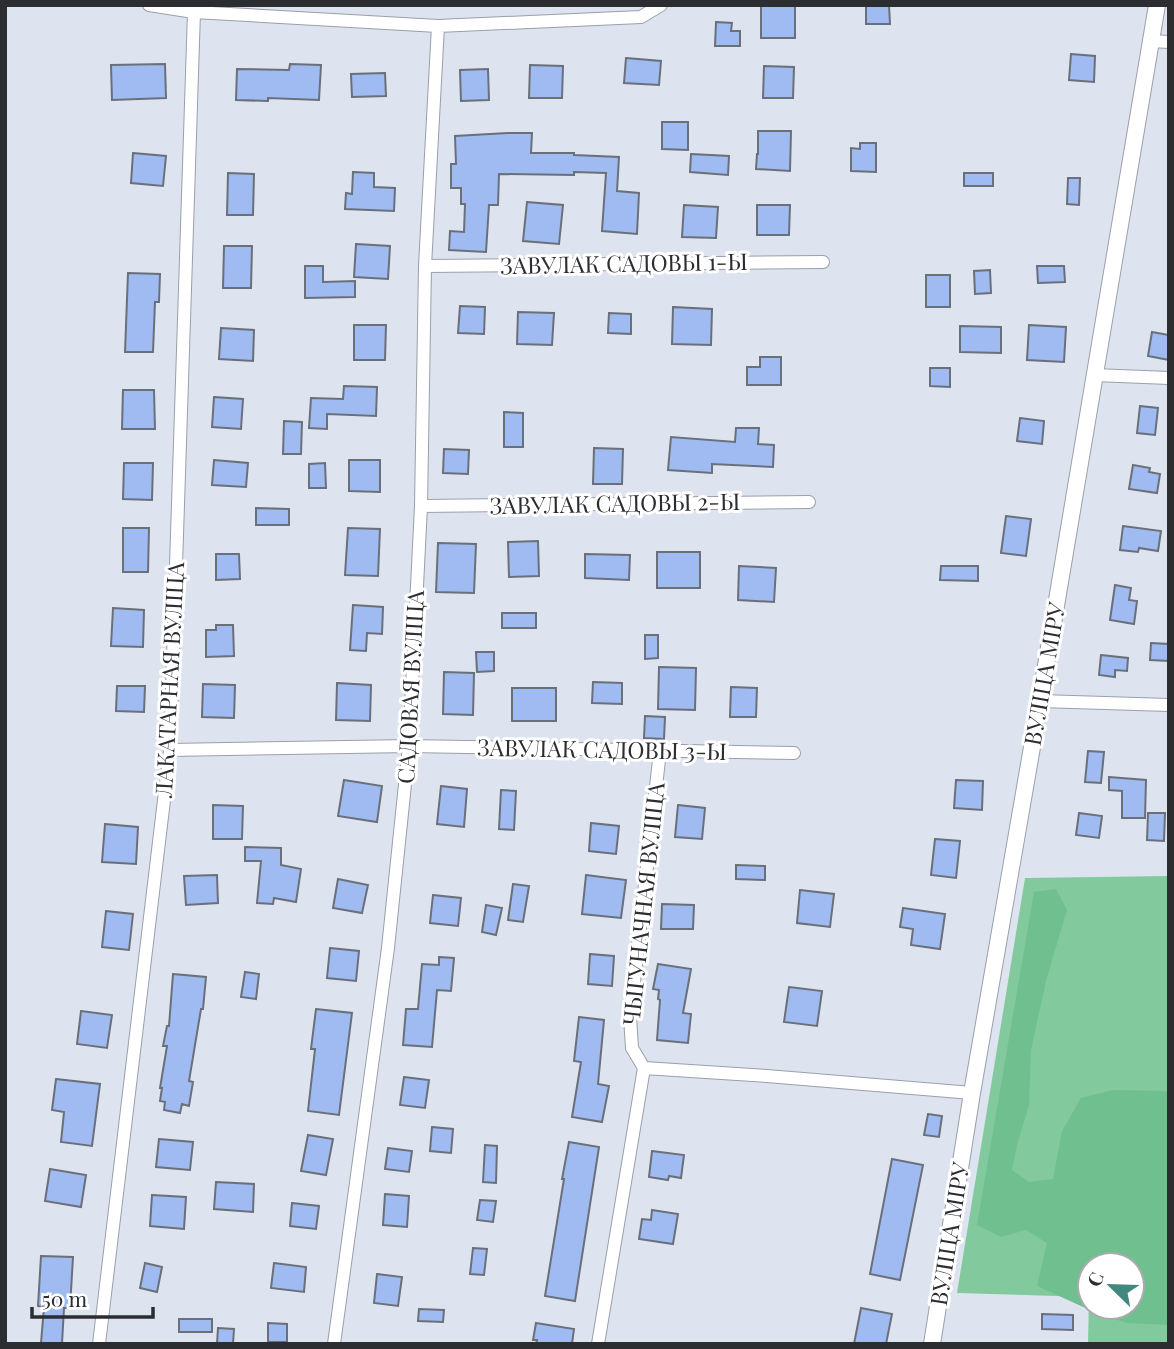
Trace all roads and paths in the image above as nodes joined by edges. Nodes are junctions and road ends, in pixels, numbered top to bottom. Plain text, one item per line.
1 (149, 5) edge
2 (661, 5) edge
3 (1157, 5) edge
4 (194, 12) junction
5 (438, 26) junction
6 (1151, 41) junction
7 (1169, 42) edge
8 (823, 262) dead end
9 (425, 266) junction
10 (1094, 376) junction
11 (1169, 378) edge
12 (809, 502) dead end
13 (421, 506) junction
14 (1040, 701) junction
15 (1169, 705) edge
16 (409, 746) junction
17 (170, 750) junction
18 (660, 751) junction
19 (794, 753) dead end
20 (644, 1068) junction
21 (972, 1093) junction
22 (99, 1344) edge
23 (334, 1344) edge
24 (598, 1344) edge
25 (932, 1344) edge

1 - 4 street
2 - 5 street
3 - 6 street, ВУЛІЦА МІРУ
4 - 5 street
4 - 17 street, ЛАКАТАРНАЯ ВУЛІЦА
5 - 9 street, САДОВАЯ ВУЛІЦА
6 - 7 street
6 - 10 street, ВУЛІЦА МІРУ
8 - 9 street, ЗАВУЛАК САДОВЫ 1-Ы
9 - 13 street, САДОВАЯ ВУЛІЦА
10 - 11 street
10 - 14 street, ВУЛІЦА МІРУ
12 - 13 street, ЗАВУЛАК САДОВЫ 2-Ы
13 - 16 street, САДОВАЯ ВУЛІЦА
14 - 15 street
14 - 21 street, ВУЛІЦА МІРУ
16 - 17 street, ЗАВУЛАК САДОВЫ 3-Ы
16 - 18 street, ЗАВУЛАК САДОВЫ 3-Ы
16 - 23 street, САДОВАЯ ВУЛІЦА
17 - 22 street, ЛАКАТАРНАЯ ВУЛІЦА
18 - 19 street, ЗАВУЛАК САДОВЫ 3-Ы
18 - 20 street, ЧЫГУНАЧНАЯ ВУЛІЦА
20 - 21 street
20 - 24 street
21 - 25 street, ВУЛІЦА МІРУ

